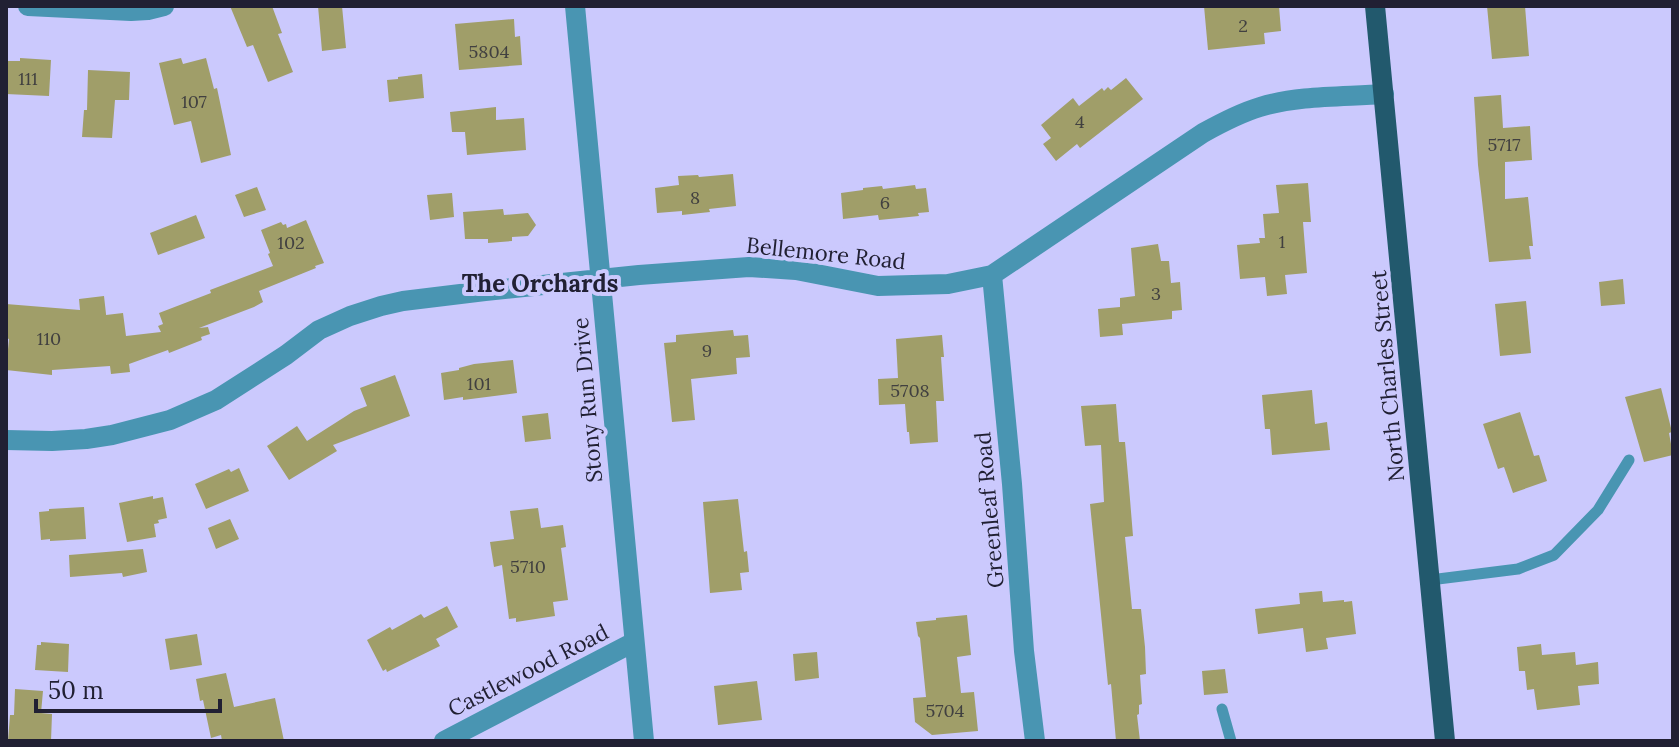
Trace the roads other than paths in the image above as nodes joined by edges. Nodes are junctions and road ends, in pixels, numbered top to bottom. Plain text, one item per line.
1 (28, 6) edge
2 (164, 6) edge
3 (575, 6) edge
4 (1375, 6) edge
5 (1384, 94) junction
6 (992, 275) junction
7 (600, 280) junction
8 (6, 440) edge
9 (1629, 460) dead end
10 (1430, 580) junction
11 (634, 642) junction
12 (1222, 709) dead end
13 (444, 741) edge
14 (644, 741) edge
15 (1035, 741) edge
16 (1231, 741) edge
17 (1445, 741) edge

1 - 2 street
3 - 7 street, Stony Run Drive
4 - 5 main road, North Charles Street
5 - 6 street, Bellemore Road
5 - 10 main road, North Charles Street
6 - 7 street, Bellemore Road
6 - 15 street, Greenleaf Road
7 - 8 street, Bellemore Road
7 - 11 street, Stony Run Drive
9 - 10 lane
10 - 17 main road, North Charles Street
11 - 13 street, Castlewood Road
11 - 14 street, Stony Run Drive
12 - 16 lane

